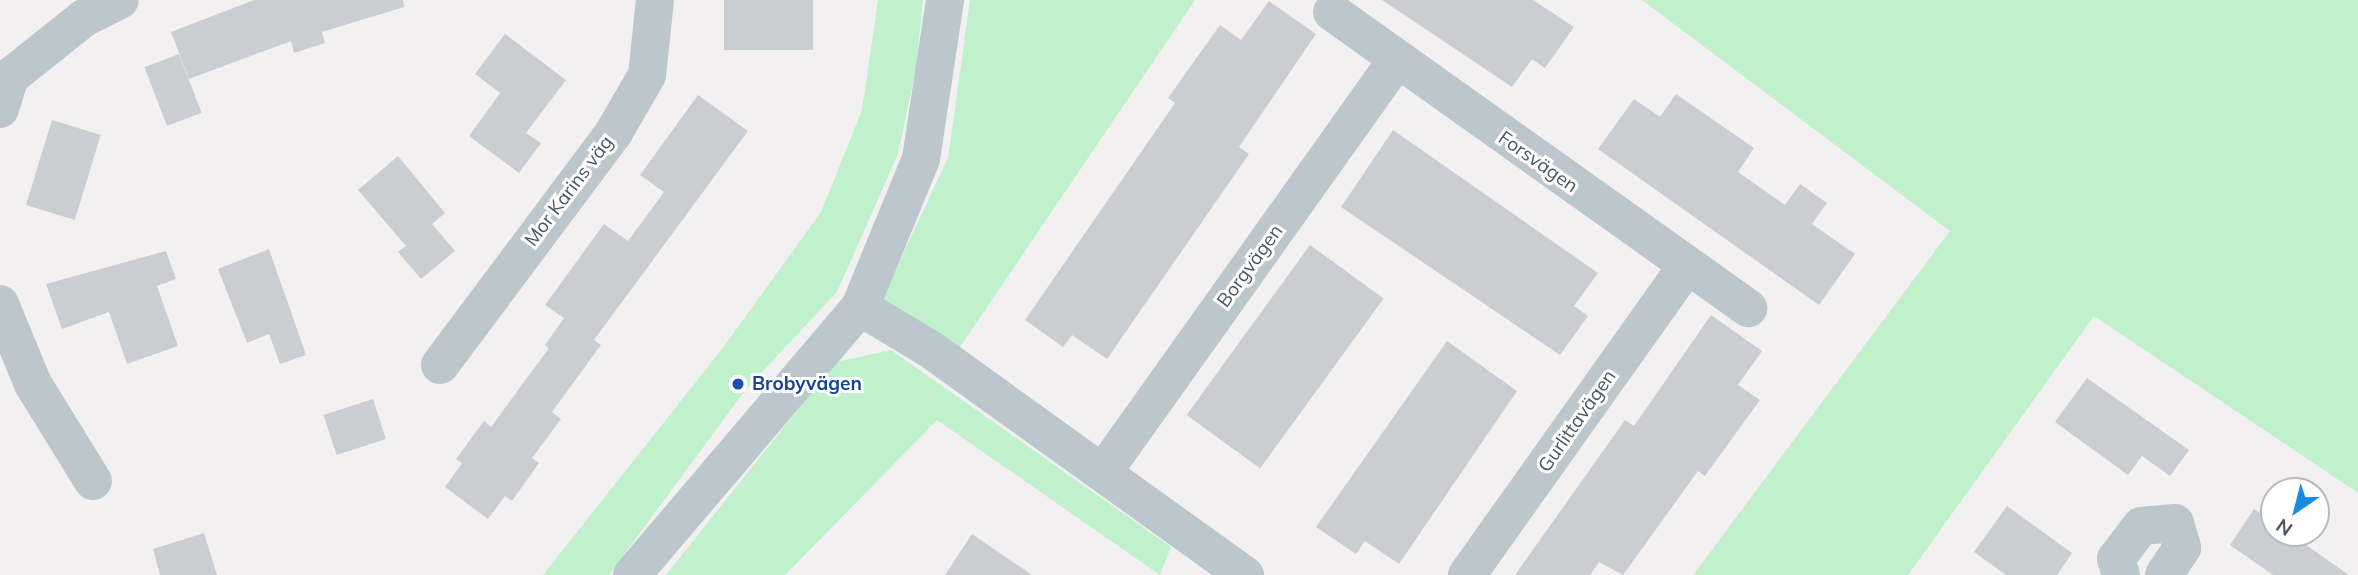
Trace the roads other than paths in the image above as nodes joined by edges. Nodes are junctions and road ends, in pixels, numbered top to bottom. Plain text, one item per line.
1 (120, 0) edge
2 (654, 0) edge
3 (945, 0) edge
4 (1332, 12) dead end
5 (1396, 61) junction
6 (3, 85) edge
7 (1686, 267) junction
8 (0, 304) edge
9 (860, 307) junction
10 (1748, 308) dead end
11 (440, 365) dead end
12 (1104, 471) junction
13 (93, 481) dead end
14 (1201, 563) edge
15 (632, 575) edge
16 (1245, 575) edge
17 (1467, 575) edge
18 (2121, 575) edge
19 (2164, 575) edge

1 - 6 street
2 - 11 street, Mor Karins väg
3 - 9 street
4 - 5 street, Forsvägen
5 - 7 street, Forsvägen
5 - 12 street, Borgvägen
7 - 10 street, Forsvägen
7 - 17 street, Gurlittavägen
8 - 13 street
9 - 12 street
9 - 15 street
12 - 14 street
14 - 16 street
18 - 19 street

